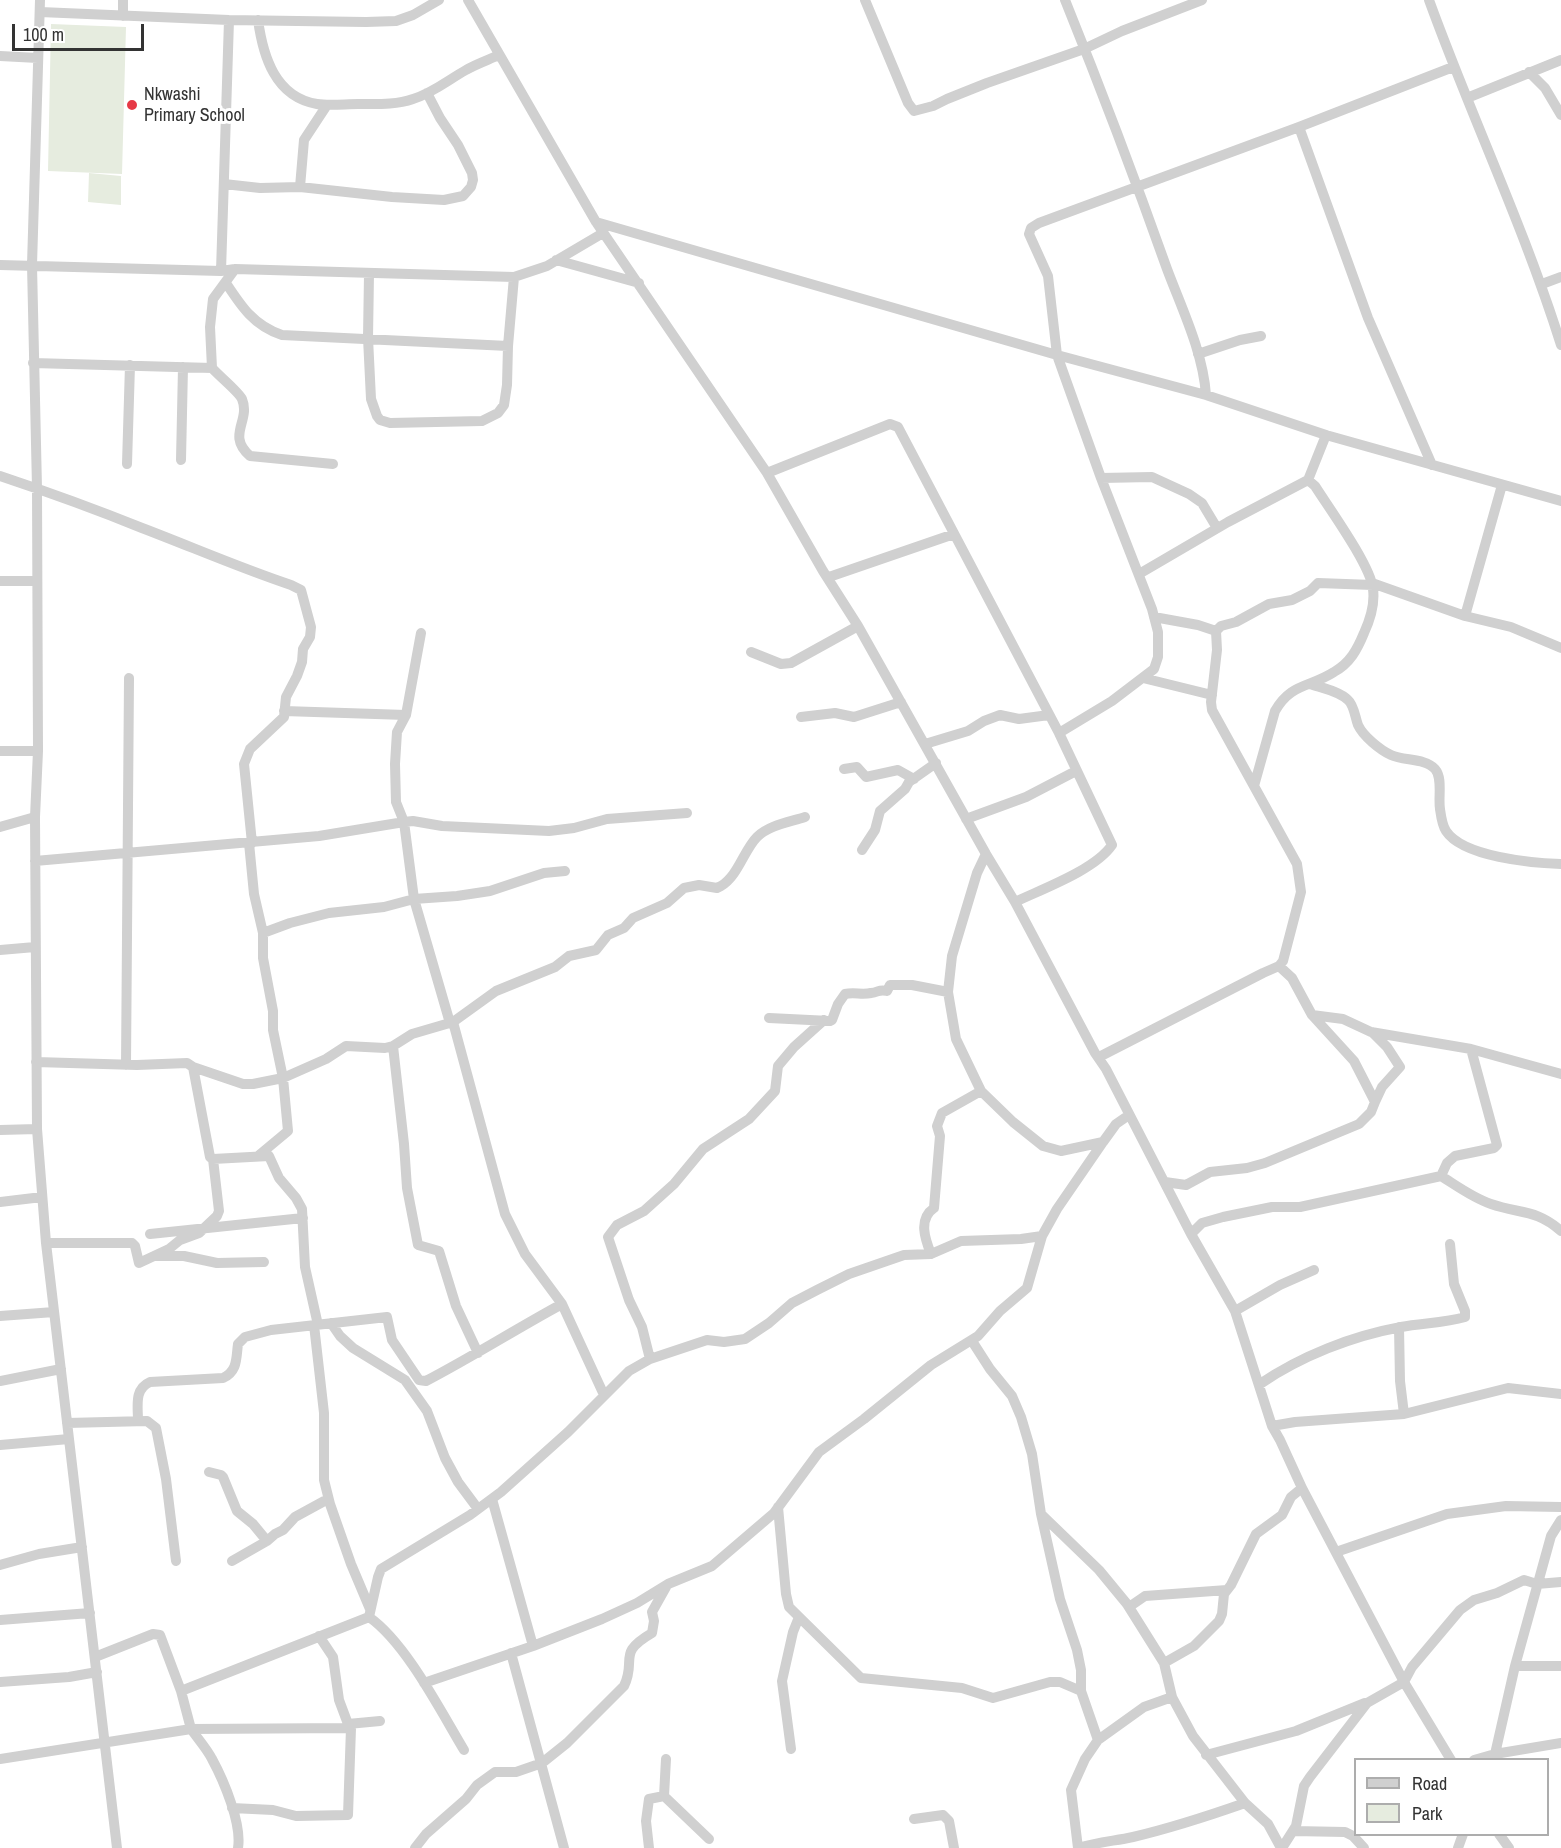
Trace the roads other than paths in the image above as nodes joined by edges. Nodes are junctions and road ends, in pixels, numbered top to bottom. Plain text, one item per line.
1 (40, 0) edge
2 (123, 0) edge
3 (439, 0) edge
4 (468, 0) edge
5 (866, 0) edge
6 (1065, 0) edge
7 (1202, 0) edge
8 (1429, 0) edge
9 (40, 12) junction
10 (123, 16) junction
11 (229, 20) junction
12 (258, 20) junction
13 (1084, 49) junction
14 (500, 55) junction
15 (0, 56) edge
16 (38, 58) junction
17 (1561, 60) edge
18 (1453, 67) junction
19 (1529, 72) junction
20 (427, 93) junction
21 (1467, 98) junction
22 (327, 105) junction
23 (1561, 115) edge
24 (1299, 127) junction
25 (224, 184) junction
26 (300, 187) junction
27 (1138, 187) junction
28 (596, 222) junction
29 (603, 233) junction
30 (556, 260) junction
31 (0, 265) edge
32 (32, 265) junction
33 (235, 269) junction
34 (221, 271) junction
35 (369, 274) junction
36 (514, 277) junction
37 (1561, 277) edge
38 (226, 283) junction
39 (639, 283) junction
40 (1542, 284) junction
41 (1261, 336) dead end
42 (368, 338) junction
43 (1561, 345) edge
44 (508, 346) junction
45 (1198, 354) junction
46 (1057, 355) junction
47 (33, 363) junction
48 (130, 365) junction
49 (183, 367) junction
50 (212, 368) junction
51 (1206, 395) junction
52 (1326, 435) junction
53 (181, 460) dead end
54 (127, 464) dead end
55 (333, 464) dead end
56 (1432, 465) junction
57 (767, 473) junction
58 (0, 476) edge
59 (1101, 478) junction
60 (1308, 480) junction
61 (1502, 485) junction
62 (37, 488) junction
63 (1561, 501) edge
64 (1217, 528) junction
65 (954, 534) junction
66 (1139, 574) junction
67 (829, 577) junction
68 (0, 581) edge
69 (37, 581) junction
70 (1372, 584) junction
71 (1465, 616) junction
72 (1154, 617) junction
73 (858, 626) junction
74 (1216, 631) junction
75 (421, 633) dead end
76 (1561, 648) edge
77 (751, 652) dead end
78 (129, 678) dead end
79 (1143, 678) junction
80 (1310, 684) junction
81 (1212, 695) junction
82 (901, 702) junction
83 (285, 711) junction
84 (406, 715) junction
85 (1049, 716) junction
86 (801, 717) dead end
87 (1059, 734) junction
88 (925, 744) junction
89 (0, 751) edge
90 (38, 751) junction
91 (936, 764) junction
92 (844, 769) dead end
93 (1076, 771) junction
94 (914, 778) junction
95 (1254, 786) junction
96 (687, 813) dead end
97 (34, 817) junction
98 (806, 817) dead end
99 (966, 819) junction
100 (404, 822) junction
101 (0, 827) edge
102 (250, 843) junction
103 (862, 850) dead end
104 (986, 854) junction
105 (128, 855) junction
106 (35, 861) junction
107 (1560, 862) edge
108 (565, 871) dead end
109 (414, 899) junction
110 (1015, 902) junction
111 (263, 933) junction
112 (35, 946) junction
113 (0, 950) edge
114 (1279, 966) junction
115 (948, 992) junction
116 (1312, 1015) junction
117 (769, 1018) dead end
118 (824, 1020) junction
119 (451, 1022) junction
120 (1371, 1032) junction
121 (393, 1046) junction
122 (1471, 1049) junction
123 (1099, 1057) junction
124 (36, 1062) junction
125 (126, 1065) junction
126 (193, 1067) junction
127 (1561, 1074) edge
128 (283, 1078) junction
129 (981, 1091) junction
130 (1375, 1102) junction
131 (1129, 1115) junction
132 (37, 1129) junction
133 (0, 1130) edge
134 (1103, 1142) junction
135 (258, 1156) junction
136 (213, 1159) junction
137 (1441, 1176) junction
138 (1165, 1182) junction
139 (42, 1197) junction
140 (0, 1202) edge
141 (303, 1218) junction
142 (205, 1228) junction
143 (1561, 1231) edge
144 (150, 1234) dead end
145 (1191, 1234) junction
146 (1042, 1236) junction
147 (46, 1243) junction
148 (1450, 1244) dead end
149 (931, 1254) junction
150 (157, 1256) junction
151 (264, 1262) dead end
152 (1314, 1270) dead end
153 (562, 1304) junction
154 (1235, 1311) junction
155 (54, 1312) junction
156 (0, 1316) edge
157 (331, 1323) junction
158 (316, 1325) junction
159 (1399, 1327) junction
160 (972, 1341) junction
161 (478, 1353) junction
162 (650, 1359) junction
163 (61, 1369) junction
164 (0, 1382) edge
165 (1260, 1384) junction
166 (1561, 1394) edge
167 (604, 1395) junction
168 (1404, 1414) junction
169 (138, 1421) junction
170 (67, 1423) junction
171 (1272, 1426) junction
172 (69, 1439) junction
173 (0, 1445) edge
174 (209, 1473) dead end
175 (1302, 1488) junction
176 (328, 1499) junction
177 (492, 1499) junction
178 (778, 1507) junction
179 (1561, 1507) edge
180 (478, 1509) junction
181 (1041, 1514) junction
182 (1561, 1520) edge
183 (267, 1541) junction
184 (82, 1547) junction
185 (1336, 1552) junction
186 (176, 1561) dead end
187 (232, 1561) dead end
188 (0, 1565) edge
189 (1561, 1582) edge
190 (668, 1584) junction
191 (1538, 1584) junction
192 (1227, 1590) junction
193 (1129, 1607) junction
194 (90, 1613) junction
195 (370, 1613) junction
196 (799, 1617) junction
197 (0, 1620) edge
198 (319, 1636) junction
199 (533, 1646) junction
200 (511, 1653) junction
201 (95, 1657) junction
202 (1164, 1663) junction
203 (1515, 1666) junction
204 (1561, 1666) edge
205 (97, 1672) junction
206 (0, 1682) edge
207 (1404, 1682) junction
208 (424, 1683) junction
209 (181, 1691) junction
210 (1081, 1691) junction
211 (1172, 1697) junction
212 (1367, 1703) junction
213 (380, 1721) dead end
214 (191, 1729) junction
215 (1098, 1740) junction
216 (106, 1743) junction
217 (1561, 1743) edge
218 (791, 1749) dead end
219 (464, 1750) dead end
220 (1495, 1754) junction
221 (1206, 1755) junction
222 (1450, 1758) edge
223 (1481, 1758) edge
224 (0, 1759) edge
225 (666, 1759) dead end
226 (542, 1763) junction
227 (664, 1796) junction
228 (1245, 1803) junction
229 (232, 1808) junction
230 (914, 1819) dead end
231 (1293, 1832) junction
232 (709, 1839) dead end
233 (1133, 1843) edge
234 (117, 1848) edge
235 (238, 1848) edge
236 (415, 1848) edge
237 (564, 1848) edge
238 (649, 1848) edge
239 (954, 1848) edge
240 (1079, 1848) edge
241 (1282, 1848) edge
242 (1364, 1848) edge

1 - 9 street
2 - 10 street
3 - 12 street
4 - 14 street
5 - 13 street
6 - 13 street
7 - 13 street
8 - 18 street
9 - 10 street
9 - 16 street
10 - 11 street
11 - 12 street
11 - 25 street
12 - 22 street
13 - 27 street
14 - 20 street
14 - 28 street
15 - 16 street
16 - 32 street
17 - 19 street
18 - 21 street
18 - 24 street
19 - 21 street
19 - 23 street
20 - 22 street
20 - 26 street
21 - 40 street
22 - 26 street
24 - 27 street
24 - 56 street
25 - 26 street
25 - 34 street
27 - 45 street
27 - 46 street
28 - 29 street
28 - 46 street
29 - 30 street
29 - 39 street
30 - 36 street
30 - 39 street
31 - 32 street
32 - 34 street
32 - 47 street
33 - 34 street
33 - 35 street
33 - 38 street
35 - 36 street
35 - 42 street
36 - 44 street
37 - 40 street
38 - 42 street
38 - 50 street
39 - 57 street
40 - 43 street
41 - 45 street
42 - 44 street
42 - 44 street
45 - 51 street
46 - 51 street
46 - 59 street
47 - 48 street
47 - 62 street
48 - 49 street
48 - 54 street
49 - 50 street
49 - 53 street
50 - 55 street
51 - 52 street
52 - 56 street
52 - 60 street
56 - 61 street
57 - 65 street
57 - 67 street
58 - 62 street
59 - 64 street
59 - 66 street
60 - 64 street
60 - 70 street
61 - 63 street
61 - 71 street
62 - 69 street
62 - 83 street
64 - 66 street
65 - 67 street
65 - 85 street
66 - 72 street
67 - 73 street
68 - 69 street
69 - 90 street
70 - 71 street
70 - 74 street
70 - 80 street
71 - 76 street
72 - 74 street
72 - 79 street
73 - 77 street
73 - 82 street
74 - 81 street
75 - 84 street
78 - 105 street
79 - 81 street
79 - 87 street
80 - 95 street
80 - 107 street
81 - 95 street
82 - 86 street
82 - 88 street
83 - 84 street
83 - 102 street
84 - 100 street
85 - 87 street
85 - 88 street
87 - 93 street
88 - 91 street
89 - 90 street
90 - 97 street
91 - 94 street
91 - 99 street
92 - 94 street
93 - 99 street
93 - 110 street
94 - 103 street
95 - 114 street
96 - 100 street
97 - 101 street
97 - 106 street
98 - 119 street
99 - 104 street
100 - 102 street
100 - 109 street
102 - 105 street
102 - 111 street
104 - 110 street
104 - 115 street
105 - 106 street
105 - 125 street
106 - 112 street
108 - 109 street
109 - 111 street
109 - 119 street
110 - 123 street
111 - 128 street
112 - 113 street
112 - 124 street
114 - 116 street
114 - 123 street
115 - 118 street
115 - 129 street
116 - 120 street
116 - 130 street
117 - 118 street
118 - 162 street
119 - 121 street
119 - 153 street
120 - 122 street
120 - 130 street
121 - 128 street
121 - 161 street
122 - 127 street
122 - 137 street
123 - 131 street
124 - 125 street
124 - 132 street
125 - 126 street
126 - 128 street
126 - 136 street
128 - 135 street
129 - 134 street
129 - 149 street
130 - 138 street
131 - 134 street
131 - 138 street
132 - 133 street
132 - 139 street
134 - 146 street
135 - 136 street
135 - 141 street
136 - 142 street
137 - 143 street
137 - 145 street
138 - 145 street
139 - 140 street
139 - 147 street
141 - 142 street
141 - 158 street
142 - 144 street
142 - 150 street
145 - 154 street
146 - 149 street
146 - 160 street
147 - 150 street
147 - 155 street
148 - 159 street
149 - 162 street
150 - 151 street
152 - 154 street
153 - 161 street
153 - 167 street
154 - 165 street
155 - 156 street
155 - 163 street
157 - 158 street
157 - 161 street
157 - 180 street
158 - 169 street
158 - 176 street
159 - 165 street
159 - 168 street
160 - 178 street
160 - 181 street
162 - 167 street
163 - 164 street
163 - 170 street
165 - 171 street
166 - 168 street
167 - 177 street
168 - 171 street
169 - 170 street
169 - 186 street
170 - 172 street
171 - 175 street
172 - 173 street
172 - 184 street
174 - 183 street
175 - 185 street
175 - 192 street
176 - 183 street
176 - 195 street
177 - 180 street
177 - 199 street
178 - 190 street
178 - 196 street
179 - 185 street
180 - 195 street
181 - 193 street
181 - 210 street
182 - 191 street
183 - 187 street
184 - 188 street
184 - 194 street
185 - 207 street
189 - 191 street
190 - 199 street
190 - 226 street
191 - 203 street
191 - 207 street
192 - 193 street
192 - 202 street
193 - 202 street
194 - 197 street
194 - 201 street
195 - 198 street
195 - 208 street
196 - 210 street
196 - 218 street
198 - 209 street
198 - 213 street
199 - 200 street
200 - 208 street
200 - 226 street
201 - 205 street
201 - 209 street
202 - 211 street
203 - 204 street
203 - 220 street
205 - 206 street
205 - 216 street
207 - 212 street
207 - 222 street
208 - 219 street
209 - 214 street
210 - 215 street
211 - 215 street
211 - 221 street
212 - 221 street
212 - 231 street
214 - 216 street
214 - 229 street
214 - 229 street
215 - 240 street
216 - 224 street
216 - 234 street
217 - 220 street
220 - 223 street
221 - 228 street
225 - 227 street
226 - 236 street
226 - 237 street
227 - 232 street
227 - 238 street
228 - 233 street
228 - 241 street
229 - 235 street
230 - 239 street
231 - 241 street
231 - 242 street
233 - 240 street

